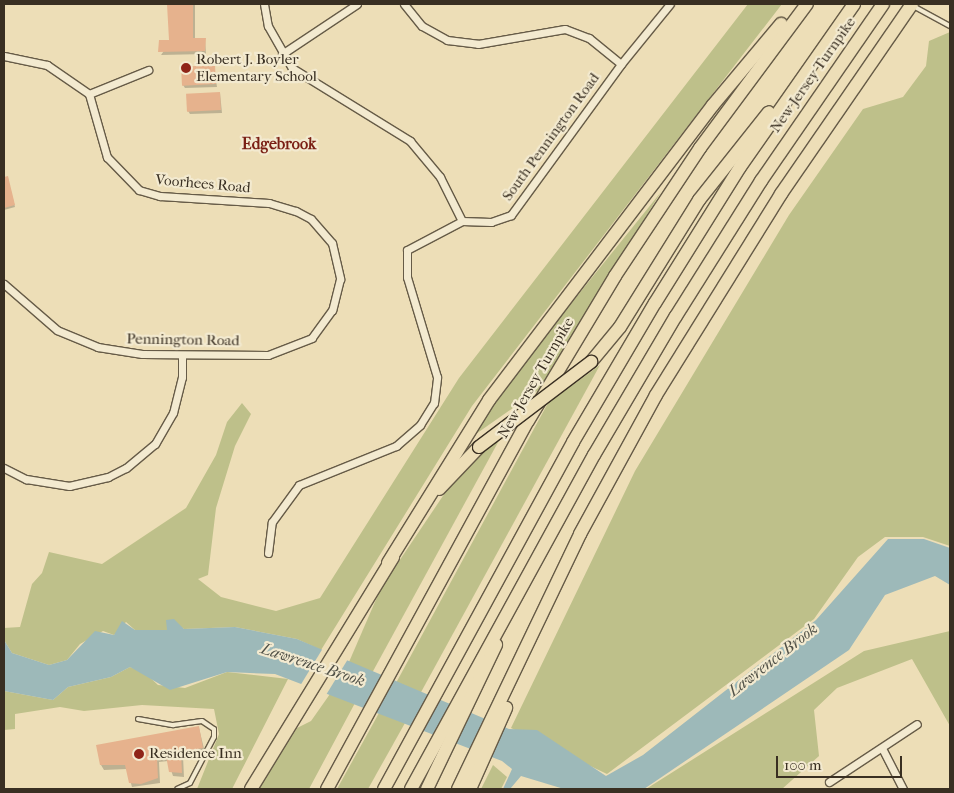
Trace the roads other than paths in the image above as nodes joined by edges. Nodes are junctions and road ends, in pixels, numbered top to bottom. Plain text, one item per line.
1 (264, 4) edge
2 (357, 4) edge
3 (404, 4) edge
4 (670, 4) edge
5 (799, 4) edge
6 (807, 4) edge
7 (854, 4) edge
8 (883, 4) edge
9 (912, 4) edge
10 (950, 26) edge
11 (827, 40) junction
12 (282, 54) junction
13 (4, 56) edge
14 (620, 64) junction
15 (148, 70) dead end
16 (89, 94) junction
17 (462, 221) junction
18 (340, 278) joint
19 (4, 284) edge
20 (182, 356) junction
21 (4, 468) edge
22 (268, 552) dead end
23 (388, 563) junction
24 (138, 719) dead end
25 (917, 724) dead end
26 (883, 750) junction
27 (435, 759) junction
28 (472, 773) junction
29 (829, 782) dead end
30 (177, 789) edge
31 (251, 789) edge
32 (327, 789) edge
33 (384, 789) edge
34 (411, 789) edge
35 (427, 789) edge
36 (458, 789) edge
37 (470, 789) edge
38 (903, 789) edge

1 - 12 street
2 - 12 street
3 - 14 street
4 - 14 street, South Pennington Road
5 - 23 highway
6 - 32 highway, New Jersey Turnpike
7 - 11 highway, New Jersey Turnpike
8 - 27 highway, New Jersey Turnpike
9 - 10 lane
9 - 28 highway
11 - 23 highway, bridge
11 - 33 highway, New Jersey Turnpike
12 - 17 street
13 - 16 street
14 - 17 street, South Pennington Road
15 - 16 street
16 - 18 street, Voorhees Road
17 - 22 street, South Pennington Road
18 - 20 street, Pennington Road
19 - 20 street, Pennington Road
20 - 21 street
23 - 31 highway
24 - 30 lane
25 - 26 street
26 - 29 street
26 - 38 street
27 - 34 highway
27 - 35 highway
28 - 36 highway
28 - 37 highway

